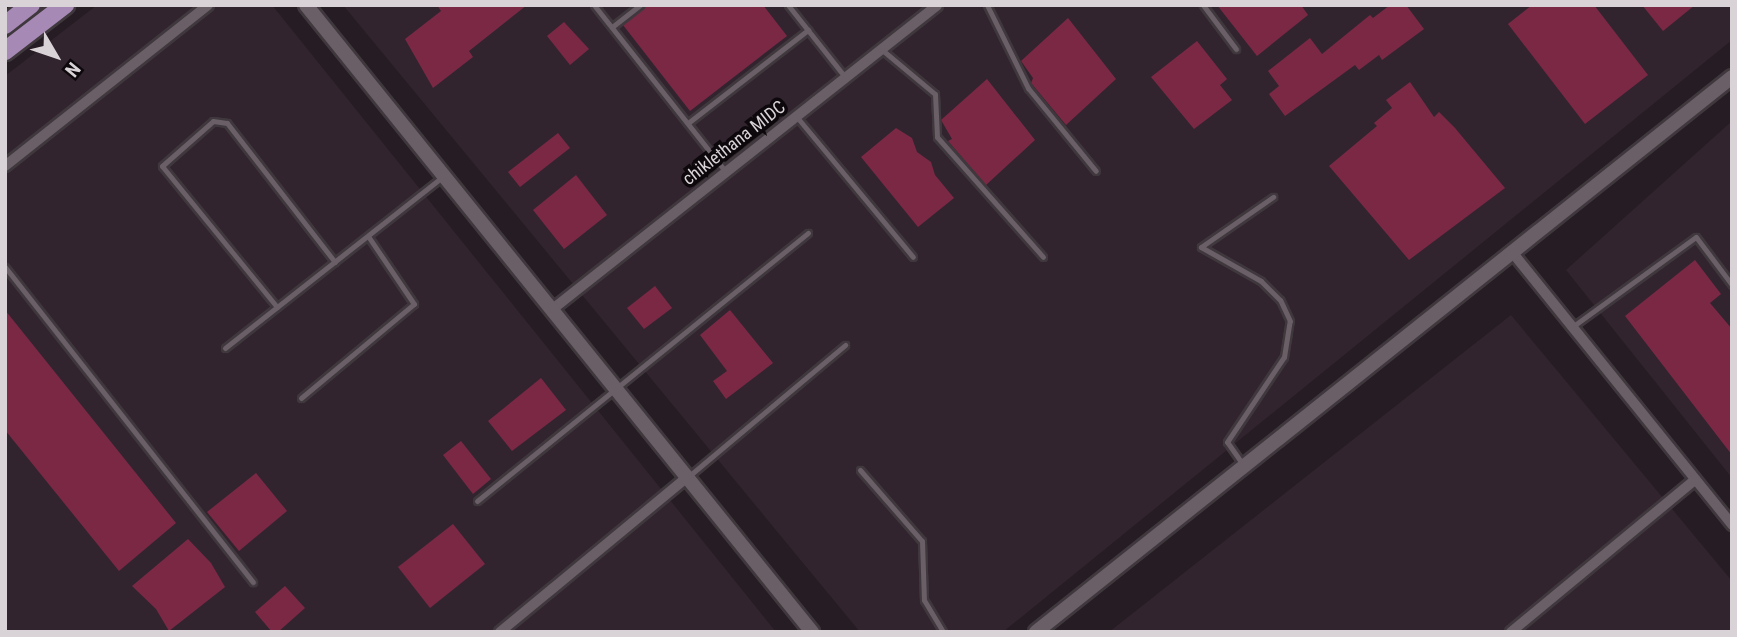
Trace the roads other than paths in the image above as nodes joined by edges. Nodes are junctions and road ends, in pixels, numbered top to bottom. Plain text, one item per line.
1 (31, 5) edge
2 (65, 5) edge
3 (208, 5) edge
4 (306, 5) edge
5 (594, 5) edge
6 (640, 5) edge
7 (788, 5) edge
8 (937, 5) edge
9 (987, 5) edge
10 (1203, 5) edge
11 (5, 26) edge
12 (612, 27) junction
13 (808, 30) junction
14 (881, 49) junction
15 (1236, 49) dead end
16 (5, 51) edge
17 (845, 77) junction
18 (1732, 77) edge
19 (796, 116) junction
20 (688, 123) junction
21 (5, 166) edge
22 (1096, 171) dead end
23 (726, 172) junction
24 (445, 175) junction
25 (1273, 197) dead end
26 (808, 233) dead end
27 (368, 236) junction
28 (1512, 252) junction
29 (913, 257) dead end
30 (1043, 257) dead end
31 (335, 262) junction
32 (5, 267) edge
33 (1732, 285) edge
34 (277, 307) junction
35 (554, 308) junction
36 (1572, 327) junction
37 (845, 345) dead end
38 (225, 348) dead end
39 (615, 387) junction
40 (301, 398) dead end
41 (1244, 466) junction
42 (860, 470) dead end
43 (686, 478) junction
44 (1695, 480) junction
45 (477, 501) dead end
46 (1732, 525) edge
47 (253, 582) dead end
48 (500, 632) edge
49 (812, 632) edge
50 (943, 632) edge
51 (1036, 632) edge
52 (1511, 632) edge

1 - 11 main road
2 - 16 main road
3 - 21 street
4 - 24 street
5 - 12 lane
6 - 12 lane
7 - 13 lane
8 - 14 street, chiklethana MIDC
9 - 22 lane
10 - 15 lane
12 - 20 lane
13 - 17 lane
13 - 20 lane
14 - 17 street, chiklethana MIDC
14 - 30 lane
17 - 19 street, chiklethana MIDC
18 - 28 street
19 - 23 street, chiklethana MIDC
19 - 29 lane
20 - 23 lane
23 - 35 street, chiklethana MIDC
24 - 27 lane
24 - 35 street
25 - 41 lane
26 - 39 lane
27 - 31 lane
27 - 40 lane
28 - 36 street
28 - 41 street
31 - 34 lane
31 - 34 lane
32 - 47 lane
33 - 36 lane
34 - 38 lane
35 - 39 street
36 - 44 street
37 - 43 lane
39 - 43 street
39 - 45 lane
41 - 51 street
42 - 50 lane
43 - 48 street
43 - 49 street
44 - 46 street
44 - 52 street

